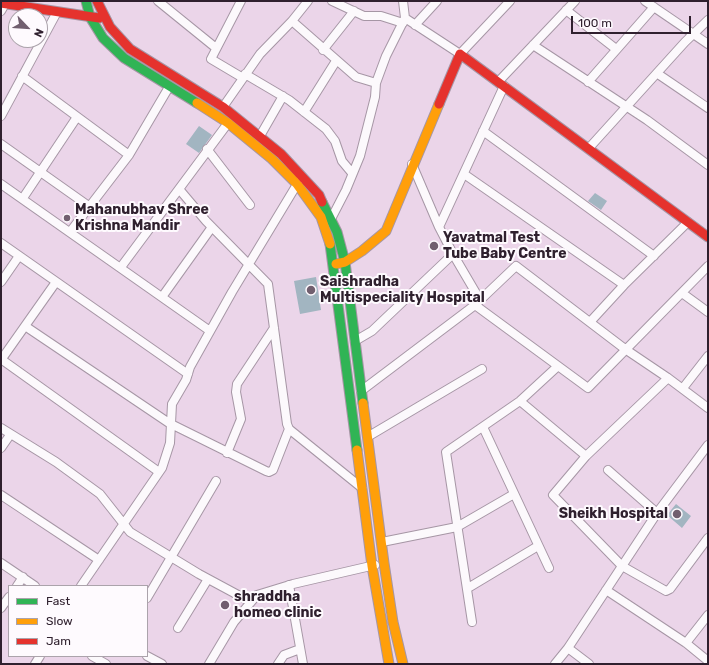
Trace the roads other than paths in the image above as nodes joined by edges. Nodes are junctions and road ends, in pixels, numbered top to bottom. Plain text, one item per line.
1 (86, 1) edge
2 (97, 1) edge
3 (158, 1) edge
4 (241, 1) edge
5 (308, 1) edge
6 (332, 1) edge
7 (403, 1) edge
8 (437, 1) edge
9 (510, 1) edge
10 (575, 1) edge
11 (646, 1) edge
12 (2, 6) edge
13 (654, 7) junction
14 (566, 10) junction
15 (354, 11) junction
16 (57, 12) junction
17 (90, 17) junction
18 (105, 19) junction
19 (708, 20) edge
20 (292, 21) junction
21 (404, 21) junction
22 (415, 25) junction
23 (693, 34) junction
24 (708, 44) edge
25 (533, 45) junction
26 (216, 48) junction
27 (616, 49) junction
28 (323, 50) junction
29 (460, 54) junction
30 (336, 61) junction
31 (658, 74) junction
32 (22, 76) junction
33 (244, 76) junction
34 (588, 82) junction
35 (376, 83) junction
36 (501, 84) junction
37 (169, 87) junction
38 (283, 96) junction
39 (626, 106) junction
40 (223, 107) junction
41 (708, 108) edge
42 (304, 112) junction
43 (1, 116) edge
44 (78, 117) junction
45 (228, 123) junction
46 (483, 131) junction
47 (260, 136) junction
48 (1, 144) edge
49 (589, 148) junction
50 (208, 150) junction
51 (129, 155) junction
52 (412, 164) junction
53 (708, 165) edge
54 (40, 172) junction
55 (352, 173) junction
56 (464, 174) junction
57 (303, 176) junction
58 (1, 184) edge
59 (297, 184) junction
60 (178, 189) junction
61 (23, 198) junction
62 (250, 205) dead end
63 (90, 207) junction
64 (331, 219) junction
65 (688, 222) junction
66 (212, 227) junction
67 (439, 227) junction
68 (70, 232) junction
69 (708, 237) edge
70 (1, 243) edge
71 (453, 254) junction
72 (19, 256) junction
73 (654, 256) junction
74 (345, 262) junction
75 (249, 263) junction
76 (333, 265) junction
77 (708, 266) edge
78 (121, 267) junction
79 (1, 282) edge
80 (56, 282) junction
81 (624, 285) junction
82 (682, 293) junction
83 (162, 297) junction
84 (478, 302) junction
85 (708, 312) edge
86 (590, 322) junction
87 (25, 326) junction
88 (274, 328) junction
89 (210, 331) junction
90 (355, 341) junction
91 (625, 349) junction
92 (708, 356) edge
93 (1, 359) edge
94 (558, 366) junction
95 (482, 369) dead end
96 (188, 374) junction
97 (668, 378) junction
98 (683, 388) junction
99 (361, 391) junction
100 (520, 401) junction
101 (708, 408) edge
102 (364, 412) junction
103 (352, 414) junction
104 (169, 423) junction
105 (483, 427) junction
106 (1, 428) edge
107 (289, 429) junction
108 (10, 435) junction
109 (368, 436) junction
110 (708, 445) edge
111 (1, 448) edge
112 (227, 453) junction
113 (586, 456) junction
114 (608, 470) dead end
115 (159, 472) junction
116 (216, 481) dead end
117 (362, 488) junction
118 (514, 494) junction
119 (1, 495) edge
120 (658, 513) junction
121 (124, 524) junction
122 (457, 527) junction
123 (708, 538) edge
124 (382, 542) junction
125 (538, 546) junction
126 (172, 558) junction
127 (99, 560) junction
128 (1, 563) edge
129 (384, 563) junction
130 (372, 566) junction
131 (622, 566) junction
132 (549, 568) dead end
133 (23, 577) junction
134 (208, 579) junction
135 (17, 585) edge
136 (34, 585) edge
137 (82, 585) edge
138 (288, 585) junction
139 (468, 588) junction
140 (606, 590) junction
141 (148, 596) edge
142 (8, 598) edge
143 (251, 602) junction
144 (1, 608) edge
145 (708, 615) edge
146 (472, 622) dead end
147 (178, 628) dead end
148 (686, 643) junction
149 (568, 648) junction
150 (300, 649) junction
151 (94, 657) edge
152 (148, 657) edge
153 (708, 661) edge
154 (106, 664) edge
155 (162, 664) edge
156 (209, 664) edge
157 (278, 664) edge
158 (303, 664) edge
159 (389, 664) edge
160 (403, 664) edge
161 (555, 664) edge
162 (589, 664) edge

1 - 17 main road
2 - 18 main road
3 - 26 street
4 - 26 street
5 - 20 street
6 - 15 street
7 - 21 street
8 - 22 street
9 - 29 street
10 - 14 street
11 - 13 street
12 - 16 main road
13 - 23 street
13 - 27 street
14 - 25 street
14 - 27 street
15 - 21 street
15 - 28 street
16 - 17 main road
16 - 32 street
17 - 18 main road
17 - 37 main road
18 - 40 main road
19 - 23 street
20 - 28 street
20 - 33 street
21 - 22 street
21 - 35 street
22 - 29 street
23 - 24 street
23 - 31 street
25 - 34 street
25 - 36 street
26 - 33 street
27 - 34 street
28 - 30 street
29 - 36 main road
29 - 52 main road
30 - 35 street
30 - 42 street
31 - 39 street
31 - 41 street
32 - 43 street
32 - 44 street
33 - 38 street
33 - 40 street
34 - 39 street
35 - 55 street
36 - 46 street
36 - 49 main road
37 - 45 main road
37 - 51 street
38 - 42 street
38 - 47 street
39 - 49 street
39 - 53 street
40 - 47 main road
42 - 55 street
44 - 51 street
44 - 54 street
45 - 50 street
45 - 59 main road
46 - 56 street
46 - 73 street
47 - 57 main road
48 - 54 street
49 - 65 main road
50 - 60 street
50 - 62 street
51 - 63 street
52 - 67 street
52 - 74 main road
54 - 61 street
54 - 63 street
55 - 64 street
56 - 67 street
56 - 81 street
57 - 59 street
57 - 64 main road
58 - 61 street
59 - 75 street
59 - 76 main road
60 - 66 street
60 - 78 street
61 - 68 street
63 - 68 street
64 - 74 main road
65 - 69 main road
65 - 73 street
66 - 75 street
66 - 83 street
67 - 71 street
68 - 78 street
70 - 72 street
71 - 84 street
71 - 90 street
72 - 79 street
72 - 80 street
73 - 81 street
74 - 76 main road
74 - 90 main road
75 - 88 street
75 - 89 street
76 - 103 main road
77 - 82 street
78 - 83 street
80 - 87 street
80 - 96 street
81 - 86 street
82 - 85 street
82 - 91 street
83 - 89 street
84 - 86 street
84 - 94 street
84 - 99 street
86 - 91 street
87 - 93 street
87 - 104 street
88 - 107 street
88 - 112 street
89 - 96 street
90 - 99 main road
91 - 94 street
91 - 97 street
92 - 98 street
93 - 115 street
94 - 100 street
95 - 109 street
96 - 104 street
97 - 98 street
97 - 113 street
98 - 101 street
99 - 102 main road
100 - 105 street
100 - 113 street
102 - 103 main road
102 - 109 main road
103 - 117 main road
104 - 112 street
104 - 115 street
105 - 118 street
105 - 122 street
106 - 108 street
107 - 112 street
107 - 117 street
108 - 111 street
108 - 121 street
109 - 124 main road
110 - 120 street
113 - 131 street
114 - 120 street
115 - 121 street
116 - 126 street
117 - 130 main road
118 - 122 street
118 - 125 street
119 - 127 street
120 - 131 street
121 - 126 street
121 - 127 street
122 - 124 street
122 - 139 street
123 - 131 street
124 - 129 main road
125 - 132 street
125 - 139 street
126 - 134 street
126 - 141 street
127 - 137 street
128 - 133 street
129 - 130 street
129 - 160 main road
130 - 138 street
130 - 159 main road
131 - 140 street
133 - 135 street
133 - 136 street
134 - 143 street
134 - 147 street
138 - 143 street
138 - 150 street
139 - 146 street
140 - 148 street
140 - 149 street
142 - 144 street
143 - 156 street
145 - 148 street
148 - 153 street
149 - 161 street
149 - 162 street
150 - 157 street
150 - 158 street
151 - 154 street
152 - 155 street

